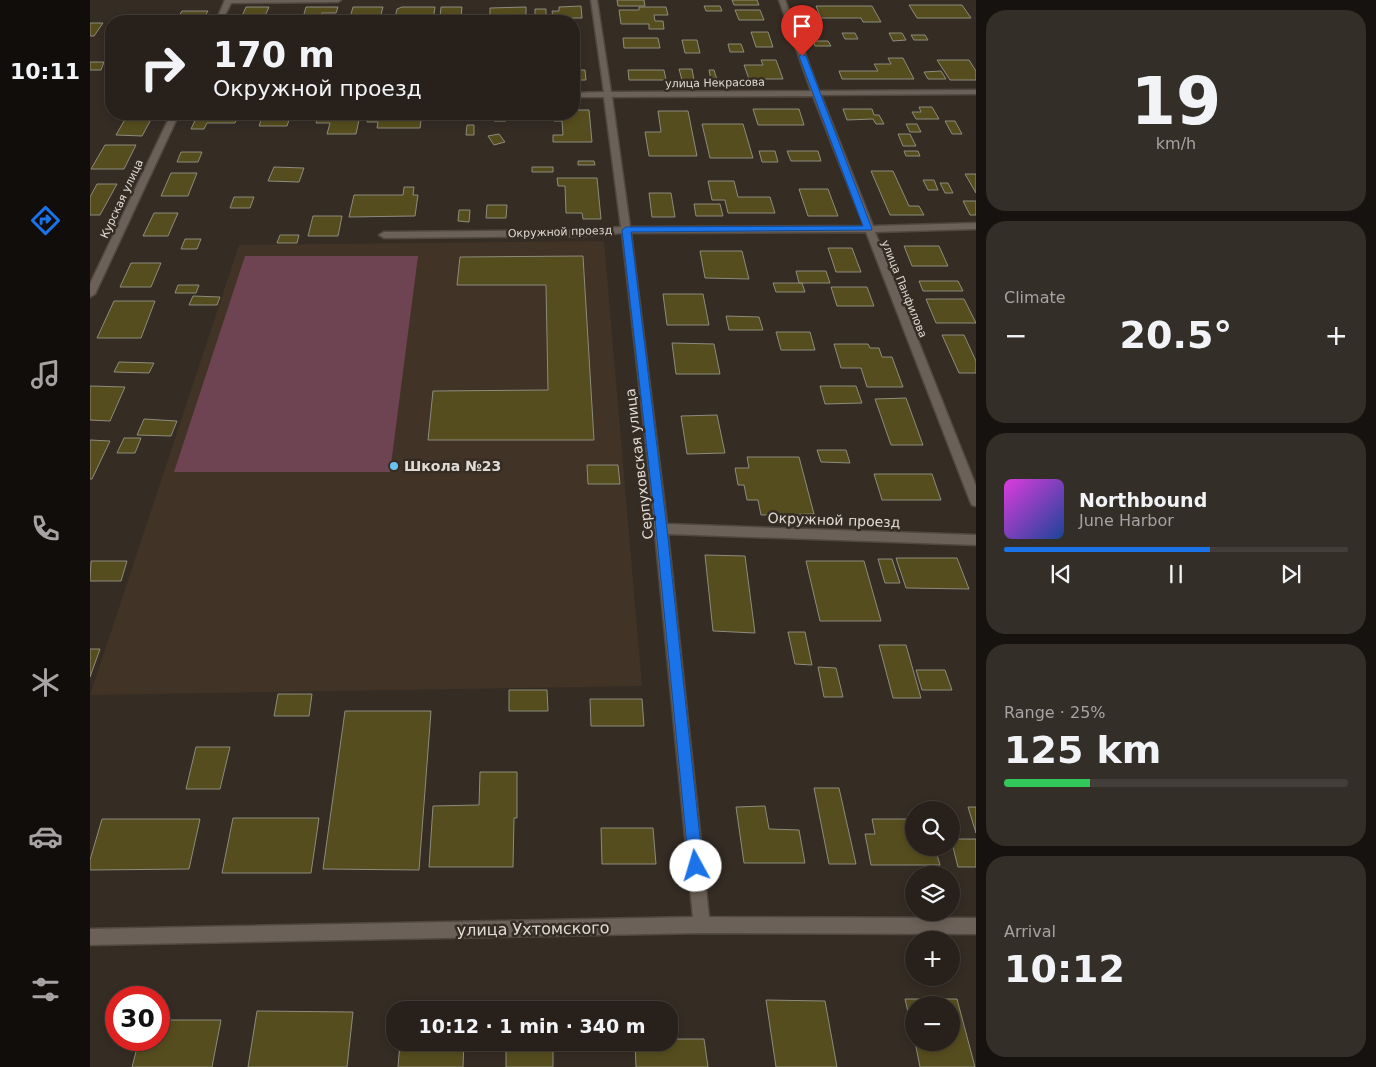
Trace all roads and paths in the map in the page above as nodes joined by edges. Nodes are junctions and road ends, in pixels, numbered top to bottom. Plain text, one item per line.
1 (338, 0) edge
2 (594, 0) edge
3 (782, 0) edge
4 (229, 1) edge
5 (222, 15) edge
6 (976, 92) edge
7 (816, 93) junction
8 (580, 95) edge
9 (609, 96) junction
10 (172, 120) edge
11 (976, 226) edge
12 (868, 229) junction
13 (626, 230) junction
14 (384, 235) dead end
15 (90, 294) edge
16 (976, 501) edge
17 (661, 529) junction
18 (976, 540) edge
19 (702, 925) junction
20 (976, 926) edge
21 (90, 937) edge

1 - 4 street
2 - 9 street, Серпуховская улица
3 - 7 street, улица Панфилова
4 - 5 street
6 - 7 street, улица Некрасова
7 - 9 street, улица Некрасова
7 - 12 street, улица Панфилова
8 - 9 street, улица Некрасова
9 - 13 street, Серпуховская улица
10 - 15 street, Курская улица
11 - 12 street, Окружной проезд
12 - 13 street, Окружной проезд
12 - 16 street, улица Панфилова
13 - 14 street, Окружной проезд
13 - 17 street, Серпуховская улица
17 - 18 street, Окружной проезд
17 - 19 street, Серпуховская улица
19 - 20 street, улица Ухтомского
19 - 21 street, улица Ухтомского

